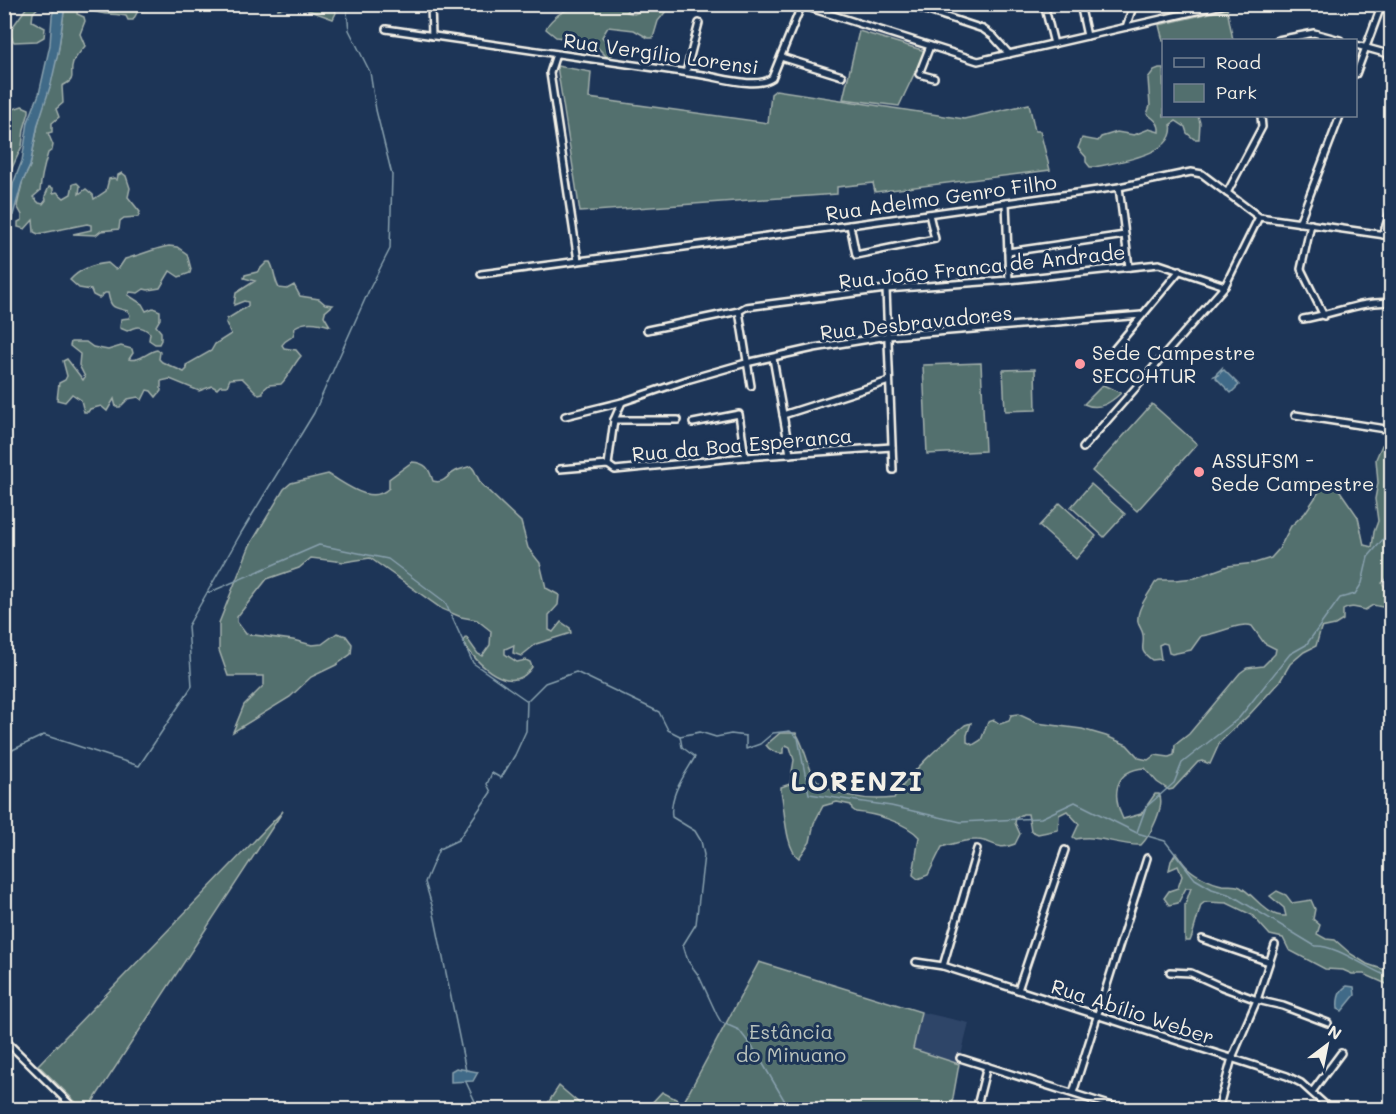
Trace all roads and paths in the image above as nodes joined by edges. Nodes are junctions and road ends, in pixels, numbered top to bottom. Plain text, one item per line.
1 (431, 4) edge
2 (907, 4) edge
3 (1044, 4) edge
4 (1080, 4) edge
5 (1134, 4) edge
6 (1227, 4) edge
7 (1382, 4) edge
8 (802, 5) edge
9 (699, 23) dead end
10 (1126, 27) junction
11 (386, 29) dead end
12 (432, 36) junction
13 (1087, 36) junction
14 (1283, 39) edge
15 (1336, 39) edge
16 (1054, 44) junction
17 (1357, 45) edge
18 (930, 46) junction
19 (1365, 48) junction
20 (556, 54) junction
21 (1009, 54) junction
22 (1392, 55) edge
23 (781, 57) junction
24 (1357, 71) edge
25 (686, 72) junction
26 (842, 76) dead end
27 (934, 78) dead end
28 (1261, 117) edge
29 (1340, 117) edge
30 (1119, 187) junction
31 (1227, 193) junction
32 (1006, 203) junction
33 (1392, 206) edge
34 (929, 214) junction
35 (1259, 217) junction
36 (1299, 223) junction
37 (1311, 224) junction
38 (850, 225) junction
39 (1125, 235) junction
40 (1383, 235) junction
41 (1392, 236) edge
42 (1008, 252) junction
43 (578, 261) junction
44 (1129, 267) junction
45 (1180, 270) junction
46 (481, 274) dead end
47 (1009, 280) junction
48 (1225, 286) junction
49 (886, 289) junction
50 (1392, 303) edge
51 (740, 311) junction
52 (1142, 315) junction
53 (1324, 316) junction
54 (1303, 318) dead end
55 (647, 330) dead end
56 (888, 336) junction
57 (1111, 353) dead end
58 (773, 358) junction
59 (746, 363) junction
60 (889, 381) junction
61 (751, 386) dead end
62 (622, 402) junction
63 (783, 415) junction
64 (1295, 415) dead end
65 (566, 416) dead end
66 (614, 420) junction
67 (678, 420) dead end
68 (693, 423) dead end
69 (1392, 430) edge
70 (892, 447) junction
71 (1083, 448) dead end
72 (790, 454) junction
73 (745, 457) junction
74 (608, 465) junction
75 (560, 469) dead end
76 (893, 470) dead end
77 (977, 849) dead end
78 (1065, 850) dead end
79 (1147, 858) dead end
80 (1202, 939) dead end
81 (1275, 945) dead end
82 (1269, 962) junction
83 (916, 963) dead end
84 (943, 966) junction
85 (1170, 972) dead end
86 (1018, 990) junction
87 (1257, 1000) junction
88 (1097, 1016) junction
89 (1328, 1023) dead end
90 (4, 1039) edge
91 (1341, 1053) dead end
92 (960, 1058) dead end
93 (1232, 1058) junction
94 (987, 1066) junction
95 (1312, 1092) junction
96 (1073, 1093) junction
97 (76, 1110) edge
98 (976, 1110) edge
99 (1125, 1110) edge
100 (1218, 1110) edge
101 (1331, 1110) edge

1 - 12 street
2 - 21 street
3 - 16 street
4 - 13 street
5 - 10 street
6 - 10 street, Rua Vergílio Lorensi
7 - 19 street
8 - 18 street, Rua Vergílio Lorensi
8 - 23 street, Rua Vergílio Lorensi
9 - 25 street
10 - 13 street, Rua Vergílio Lorensi
11 - 12 street, Rua Vergílio Lorensi
12 - 20 street, Rua Vergílio Lorensi
13 - 16 street, Rua Vergílio Lorensi
14 - 15 street
16 - 21 street, Rua Vergílio Lorensi
17 - 19 street
18 - 21 street, Rua Vergílio Lorensi
18 - 27 street
19 - 22 street
19 - 24 street
20 - 25 street, Rua Vergílio Lorensi
20 - 43 street
23 - 25 street, Rua Vergílio Lorensi
23 - 26 street
28 - 31 street
29 - 36 street
30 - 31 street, Rua Adelmo Genro Filho
30 - 32 street, Rua Adelmo Genro Filho
30 - 39 street
31 - 35 street, Rua Adelmo Genro Filho
32 - 34 street, Rua Adelmo Genro Filho
32 - 42 street
33 - 40 street
34 - 38 street, Rua Adelmo Genro Filho
34 - 38 street
35 - 36 street, Rua Adelmo Genro Filho
35 - 48 street
36 - 37 street, Rua Adelmo Genro Filho
37 - 40 street, Rua Adelmo Genro Filho
37 - 53 street
38 - 43 street, Rua Adelmo Genro Filho
39 - 42 street
39 - 44 street
40 - 41 street, Rua Adelmo Genro Filho
42 - 47 street
43 - 46 street, Rua Adelmo Genro Filho
44 - 45 street, Rua João Franca de Andrade
44 - 47 street, Rua João Franca de Andrade
45 - 48 street, Rua João Franca de Andrade
45 - 52 street
47 - 49 street, Rua João Franca de Andrade
48 - 71 street
49 - 51 street, Rua João Franca de Andrade
49 - 56 street
50 - 53 street
51 - 55 street, Rua João Franca de Andrade
51 - 59 street
52 - 56 street, Rua Desbravadores
52 - 57 street
53 - 54 street
56 - 58 street, Rua Desbravadores
56 - 60 street
58 - 59 street, Rua Desbravadores
58 - 63 street
59 - 61 street
59 - 62 street, Rua Desbravadores
60 - 63 street
60 - 70 street
62 - 65 street, Rua Desbravadores
62 - 66 street
63 - 72 street
64 - 69 street
66 - 67 street
66 - 74 street
68 - 73 street
70 - 72 street, Rua da Boa Esperanca
70 - 76 street
72 - 73 street, Rua da Boa Esperanca
73 - 74 street, Rua da Boa Esperanca
74 - 75 street, Rua da Boa Esperanca
77 - 84 street
78 - 86 street
79 - 88 street
80 - 82 street
81 - 82 street
82 - 87 street
83 - 84 street, Rua Abílio Weber
84 - 86 street, Rua Abílio Weber
85 - 87 street
86 - 88 street, Rua Abílio Weber
87 - 89 street
87 - 93 street
88 - 93 street, Rua Abílio Weber
88 - 96 street
90 - 97 street
91 - 95 street
92 - 94 street
93 - 95 street, Rua Abílio Weber
93 - 100 street
94 - 96 street
94 - 98 street
95 - 101 street, Rua Abílio Weber
96 - 99 street

